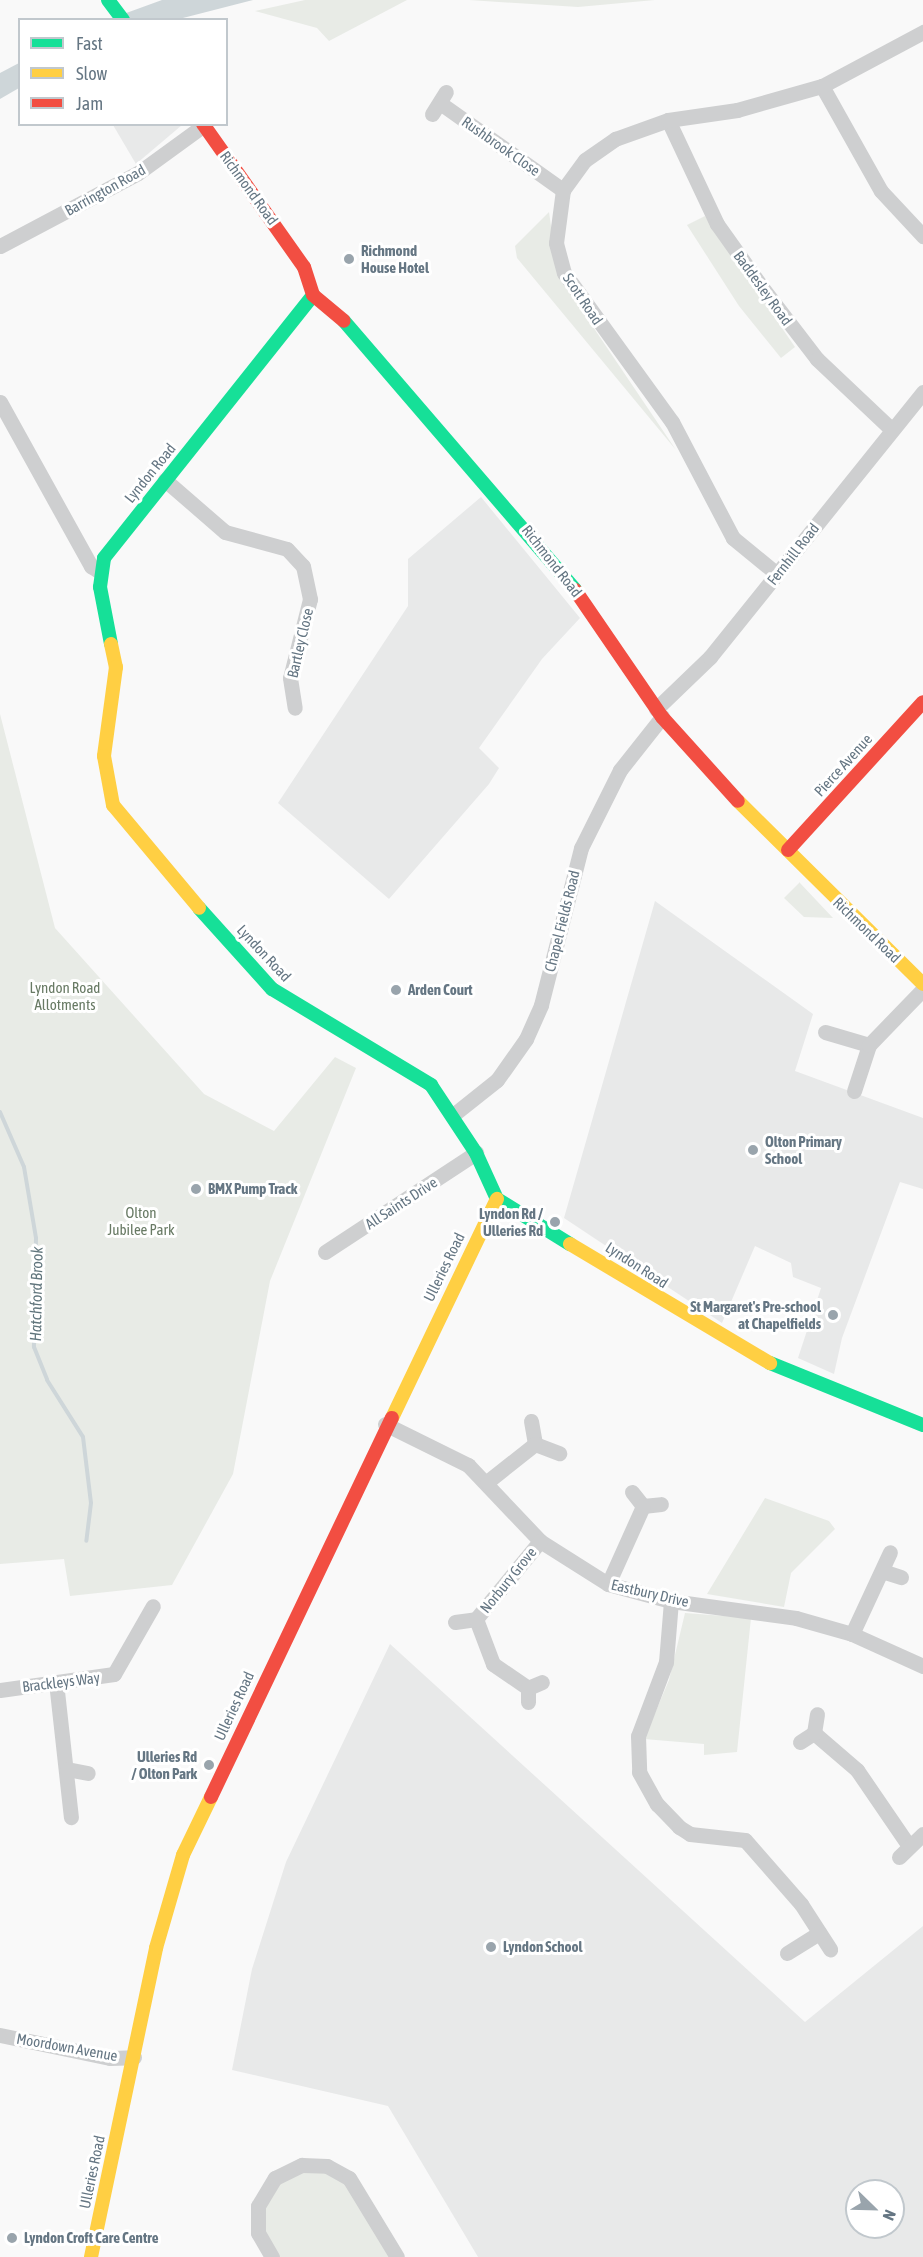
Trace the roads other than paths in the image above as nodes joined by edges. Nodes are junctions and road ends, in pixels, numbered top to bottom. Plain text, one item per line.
1 (108, 0) edge
2 (120, 16) edge
3 (923, 32) edge
4 (822, 86) junction
5 (439, 103) dead end
6 (668, 120) junction
7 (203, 126) edge
8 (205, 126) edge
9 (563, 190) junction
10 (923, 236) edge
11 (0, 246) edge
12 (313, 296) junction
13 (923, 392) edge
14 (0, 402) edge
15 (892, 430) junction
16 (165, 480) junction
17 (100, 572) junction
18 (777, 574) junction
19 (923, 702) edge
20 (295, 708) dead end
21 (659, 713) junction
22 (788, 850) junction
23 (923, 984) edge
24 (923, 989) edge
25 (825, 1032) dead end
26 (869, 1045) junction
27 (855, 1091) dead end
28 (453, 1114) junction
29 (476, 1153) junction
30 (497, 1199) junction
31 (325, 1252) dead end
32 (531, 1421) dead end
33 (385, 1424) junction
34 (923, 1425) edge
35 (535, 1444) junction
36 (559, 1453) dead end
37 (487, 1482) junction
38 (632, 1492) dead end
39 (660, 1504) dead end
40 (643, 1506) junction
41 (540, 1541) junction
42 (890, 1552) dead end
43 (882, 1570) junction
44 (901, 1577) dead end
45 (608, 1584) junction
46 (671, 1600) junction
47 (153, 1606) dead end
48 (476, 1619) junction
49 (455, 1622) dead end
50 (852, 1634) junction
51 (923, 1666) edge
52 (56, 1682) junction
53 (0, 1690) edge
54 (532, 1690) dead end
55 (816, 1714) dead end
56 (814, 1733) junction
57 (800, 1742) dead end
58 (67, 1768) junction
59 (88, 1773) dead end
60 (71, 1817) dead end
61 (923, 1834) edge
62 (819, 1933) junction
63 (830, 1949) dead end
64 (787, 1953) dead end
65 (0, 2035) edge
66 (134, 2057) junction
67 (91, 2257) edge
68 (272, 2257) edge
69 (397, 2257) edge

1 - 2 street
3 - 4 street
4 - 6 street
4 - 10 street
5 - 9 street, Rushbrook Close
6 - 9 street
6 - 15 street, Baddesley Road
7 - 11 street, Barrington Road
8 - 12 street, Richmond Road
9 - 18 street, Scott Road
12 - 16 street, Lyndon Road
12 - 21 street, Richmond Road
13 - 15 street, Fernhill Road
14 - 17 street
15 - 18 street, Fernhill Road
16 - 17 street, Lyndon Road
16 - 20 street, Bartley Close
17 - 28 street, Lyndon Road
18 - 21 street, Fernhill Road
19 - 22 street, Pierce Avenue
21 - 22 street, Richmond Road
21 - 28 street, Chapel Fields Road
22 - 23 street, Richmond Road
24 - 26 street
25 - 26 street
26 - 27 street
28 - 29 street, Lyndon Road
29 - 30 street, Lyndon Road
29 - 31 street, All Saints Drive
30 - 33 street, Ulleries Road
30 - 34 street, Lyndon Road
32 - 35 street
33 - 37 street, Eastbury Drive
33 - 66 street, Ulleries Road
35 - 36 street
35 - 37 street
37 - 41 street, Eastbury Drive
38 - 40 street
39 - 40 street
40 - 45 street
41 - 45 street, Eastbury Drive
41 - 48 street, Norbury Grove
42 - 43 street
43 - 44 street
43 - 50 street
45 - 46 street, Eastbury Drive
46 - 50 street, Eastbury Drive
46 - 62 street
47 - 52 street, Brackleys Way
48 - 49 street, Norbury Grove
48 - 54 street, Norbury Grove
50 - 51 street, Eastbury Drive
52 - 53 street, Brackleys Way
52 - 58 street
55 - 56 street
56 - 57 street
56 - 61 street
58 - 59 street
58 - 60 street
62 - 63 street
62 - 64 street
65 - 66 street, Moordown Avenue
66 - 67 street, Ulleries Road
68 - 69 street

